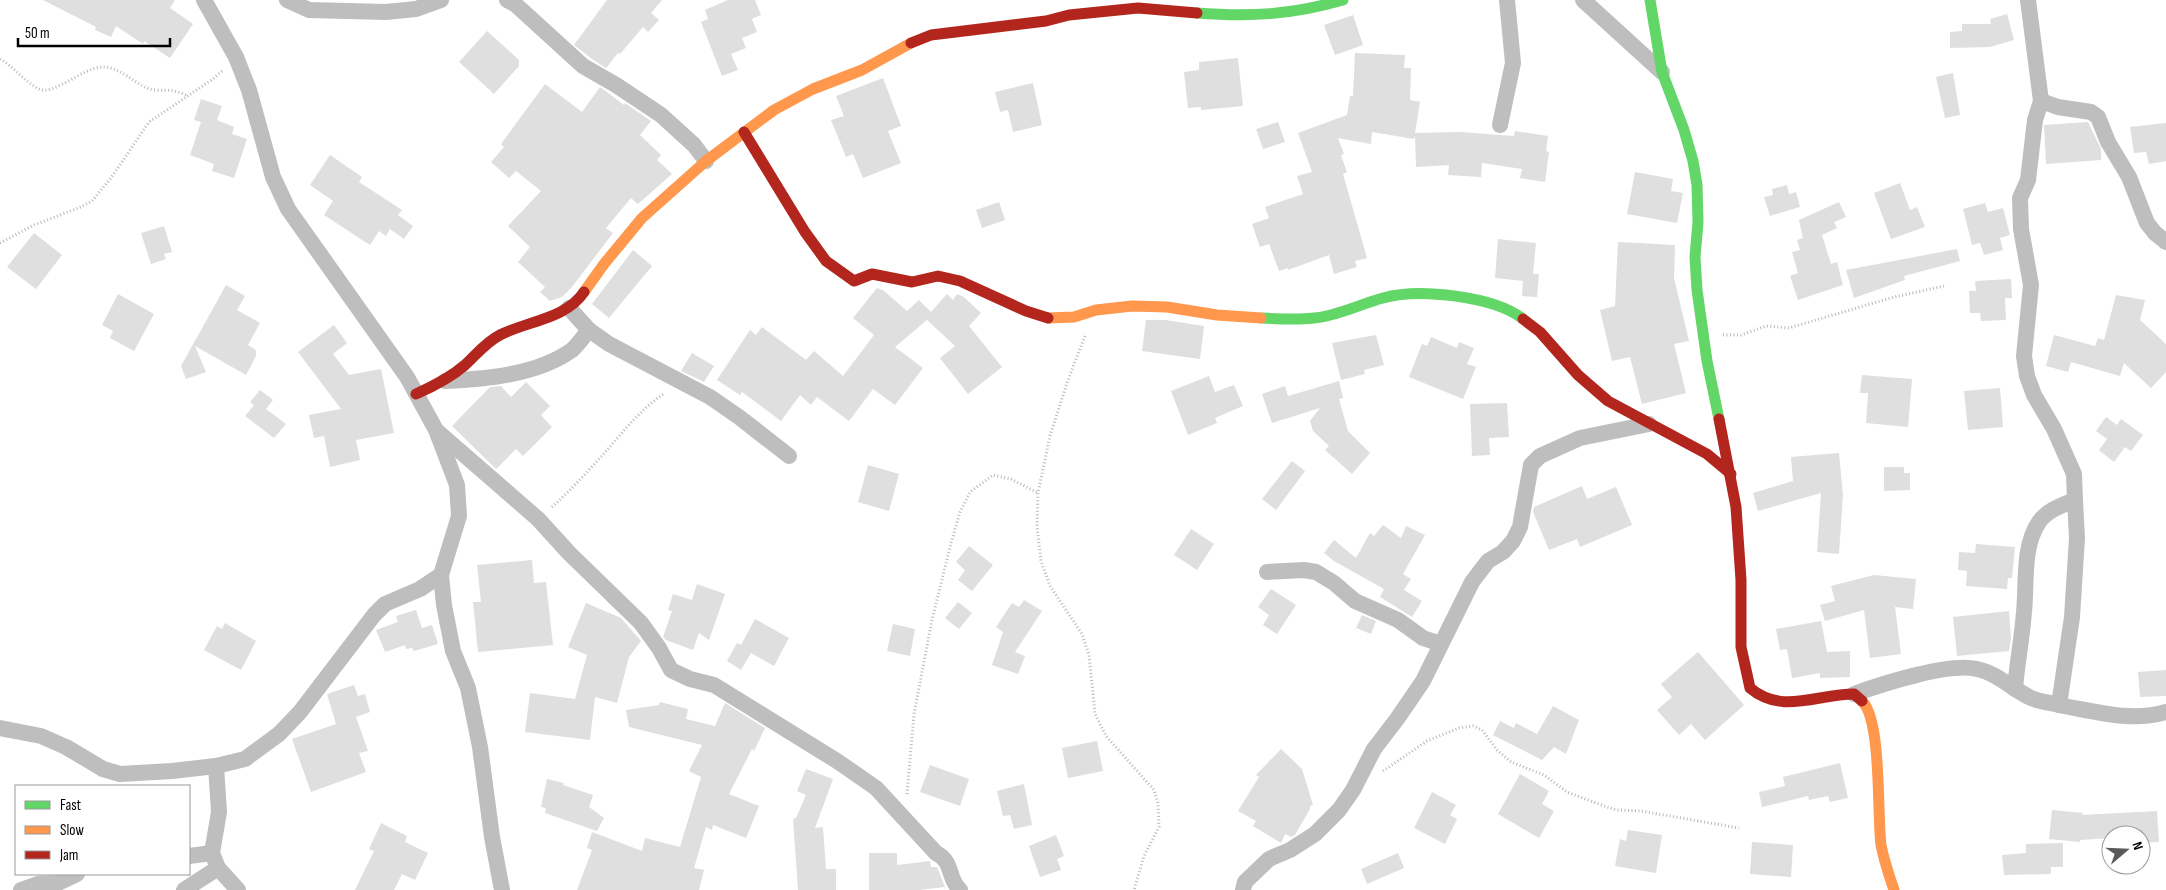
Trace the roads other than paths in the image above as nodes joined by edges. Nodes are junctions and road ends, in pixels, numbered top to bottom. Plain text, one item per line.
1 (204, 0) edge
2 (287, 0) edge
3 (441, 0) edge
4 (507, 0) edge
5 (1343, 0) edge
6 (1506, 0) edge
7 (1583, 0) edge
8 (1650, 0) edge
9 (2028, 0) edge
10 (1069, 7) edge
11 (1662, 72) junction
12 (2041, 101) junction
13 (1500, 125) dead end
14 (744, 132) junction
15 (706, 161) junction
16 (2166, 242) edge
17 (569, 308) junction
18 (589, 330) junction
19 (445, 381) junction
20 (416, 394) junction
21 (1649, 424) junction
22 (436, 430) junction
23 (789, 456) dead end
24 (1731, 474) junction
25 (2075, 500) junction
26 (1267, 572) dead end
27 (441, 575) junction
28 (1441, 644) junction
29 (2015, 690) junction
30 (1854, 694) junction
31 (2059, 705) junction
32 (2166, 712) edge
33 (0, 728) edge
34 (216, 766) junction
35 (190, 856) edge
36 (215, 860) junction
37 (74, 875) edge
38 (21, 890) edge
39 (184, 890) edge
40 (238, 890) edge
41 (502, 890) edge
42 (960, 890) edge
43 (1244, 890) edge
44 (1894, 890) edge

1 - 20 street
2 - 3 street
4 - 15 street
5 - 10 street
6 - 13 street
7 - 11 street
8 - 11 street
9 - 12 street
10 - 14 street
11 - 24 street
12 - 16 street
12 - 25 street
14 - 15 street
14 - 21 street
15 - 17 street
17 - 18 street
17 - 19 street
18 - 19 street
18 - 23 street
19 - 20 street
20 - 22 street
21 - 24 street
21 - 28 street
22 - 27 street
22 - 42 street
24 - 30 street
25 - 29 street
25 - 31 street
26 - 28 street
27 - 34 street
27 - 41 street
28 - 43 street
29 - 30 street
29 - 31 street
30 - 44 street
31 - 32 street
33 - 34 street
34 - 36 street
35 - 36 street
36 - 39 street
36 - 40 street
37 - 38 street

